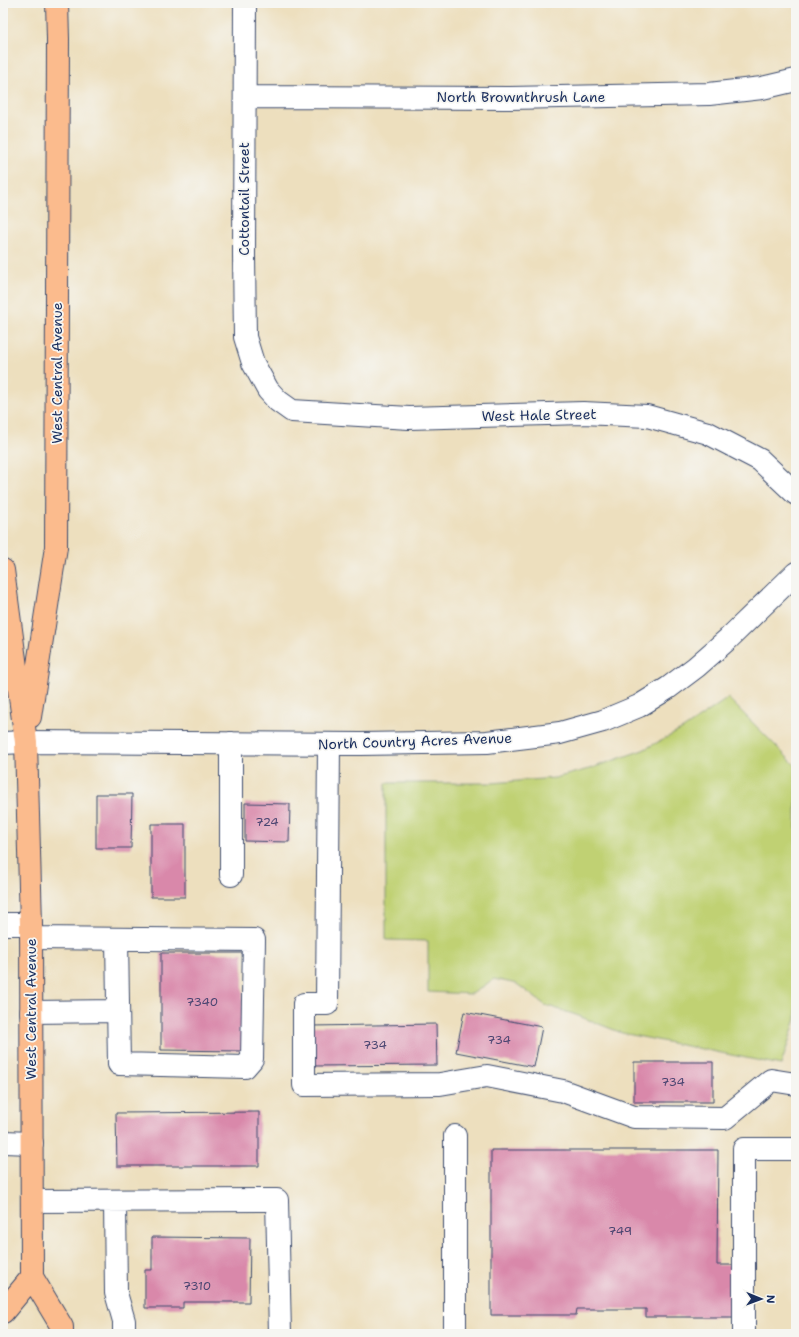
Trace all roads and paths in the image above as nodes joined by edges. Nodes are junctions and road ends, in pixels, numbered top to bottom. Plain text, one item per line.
1 (57, 3) edge
2 (245, 3) edge
3 (796, 80) edge
4 (245, 97) junction
5 (268, 390) joint
6 (796, 494) edge
7 (3, 570) edge
8 (796, 573) edge
9 (26, 742) junction
10 (3, 743) edge
11 (231, 743) junction
12 (329, 744) junction
13 (230, 875) dead end
14 (3, 924) edge
15 (31, 931) junction
16 (118, 939) junction
17 (118, 1011) junction
18 (31, 1012) junction
19 (796, 1084) edge
20 (455, 1136) dead end
21 (3, 1142) edge
22 (32, 1143) junction
23 (796, 1149) edge
24 (32, 1201) junction
25 (115, 1201) junction
26 (32, 1277) junction
27 (3, 1312) edge
28 (62, 1334) edge
29 (124, 1334) edge
30 (280, 1334) edge
31 (455, 1334) edge
32 (744, 1334) edge

1 - 9 main road, West Central Avenue
2 - 4 street, Cottontail Street
3 - 4 street, North Brownthrush Lane
4 - 5 street, Cottontail Street
5 - 6 street, West Hale Street
7 - 9 main road, West Central Avenue
8 - 12 street, North Country Acres Avenue
9 - 10 street, North Country Acres Avenue
9 - 11 street, North Country Acres Avenue
9 - 15 main road, West Central Avenue
11 - 12 street, North Country Acres Avenue
11 - 13 street
12 - 19 street
14 - 15 street
15 - 16 street
15 - 18 main road, West Central Avenue
16 - 17 street
16 - 17 street
17 - 18 street
18 - 22 main road, West Central Avenue
20 - 31 street
21 - 22 street
22 - 24 main road, West Central Avenue
23 - 32 street
24 - 25 street
24 - 26 main road, West Central Avenue
25 - 29 street
25 - 30 street
26 - 27 main road
26 - 28 main road

